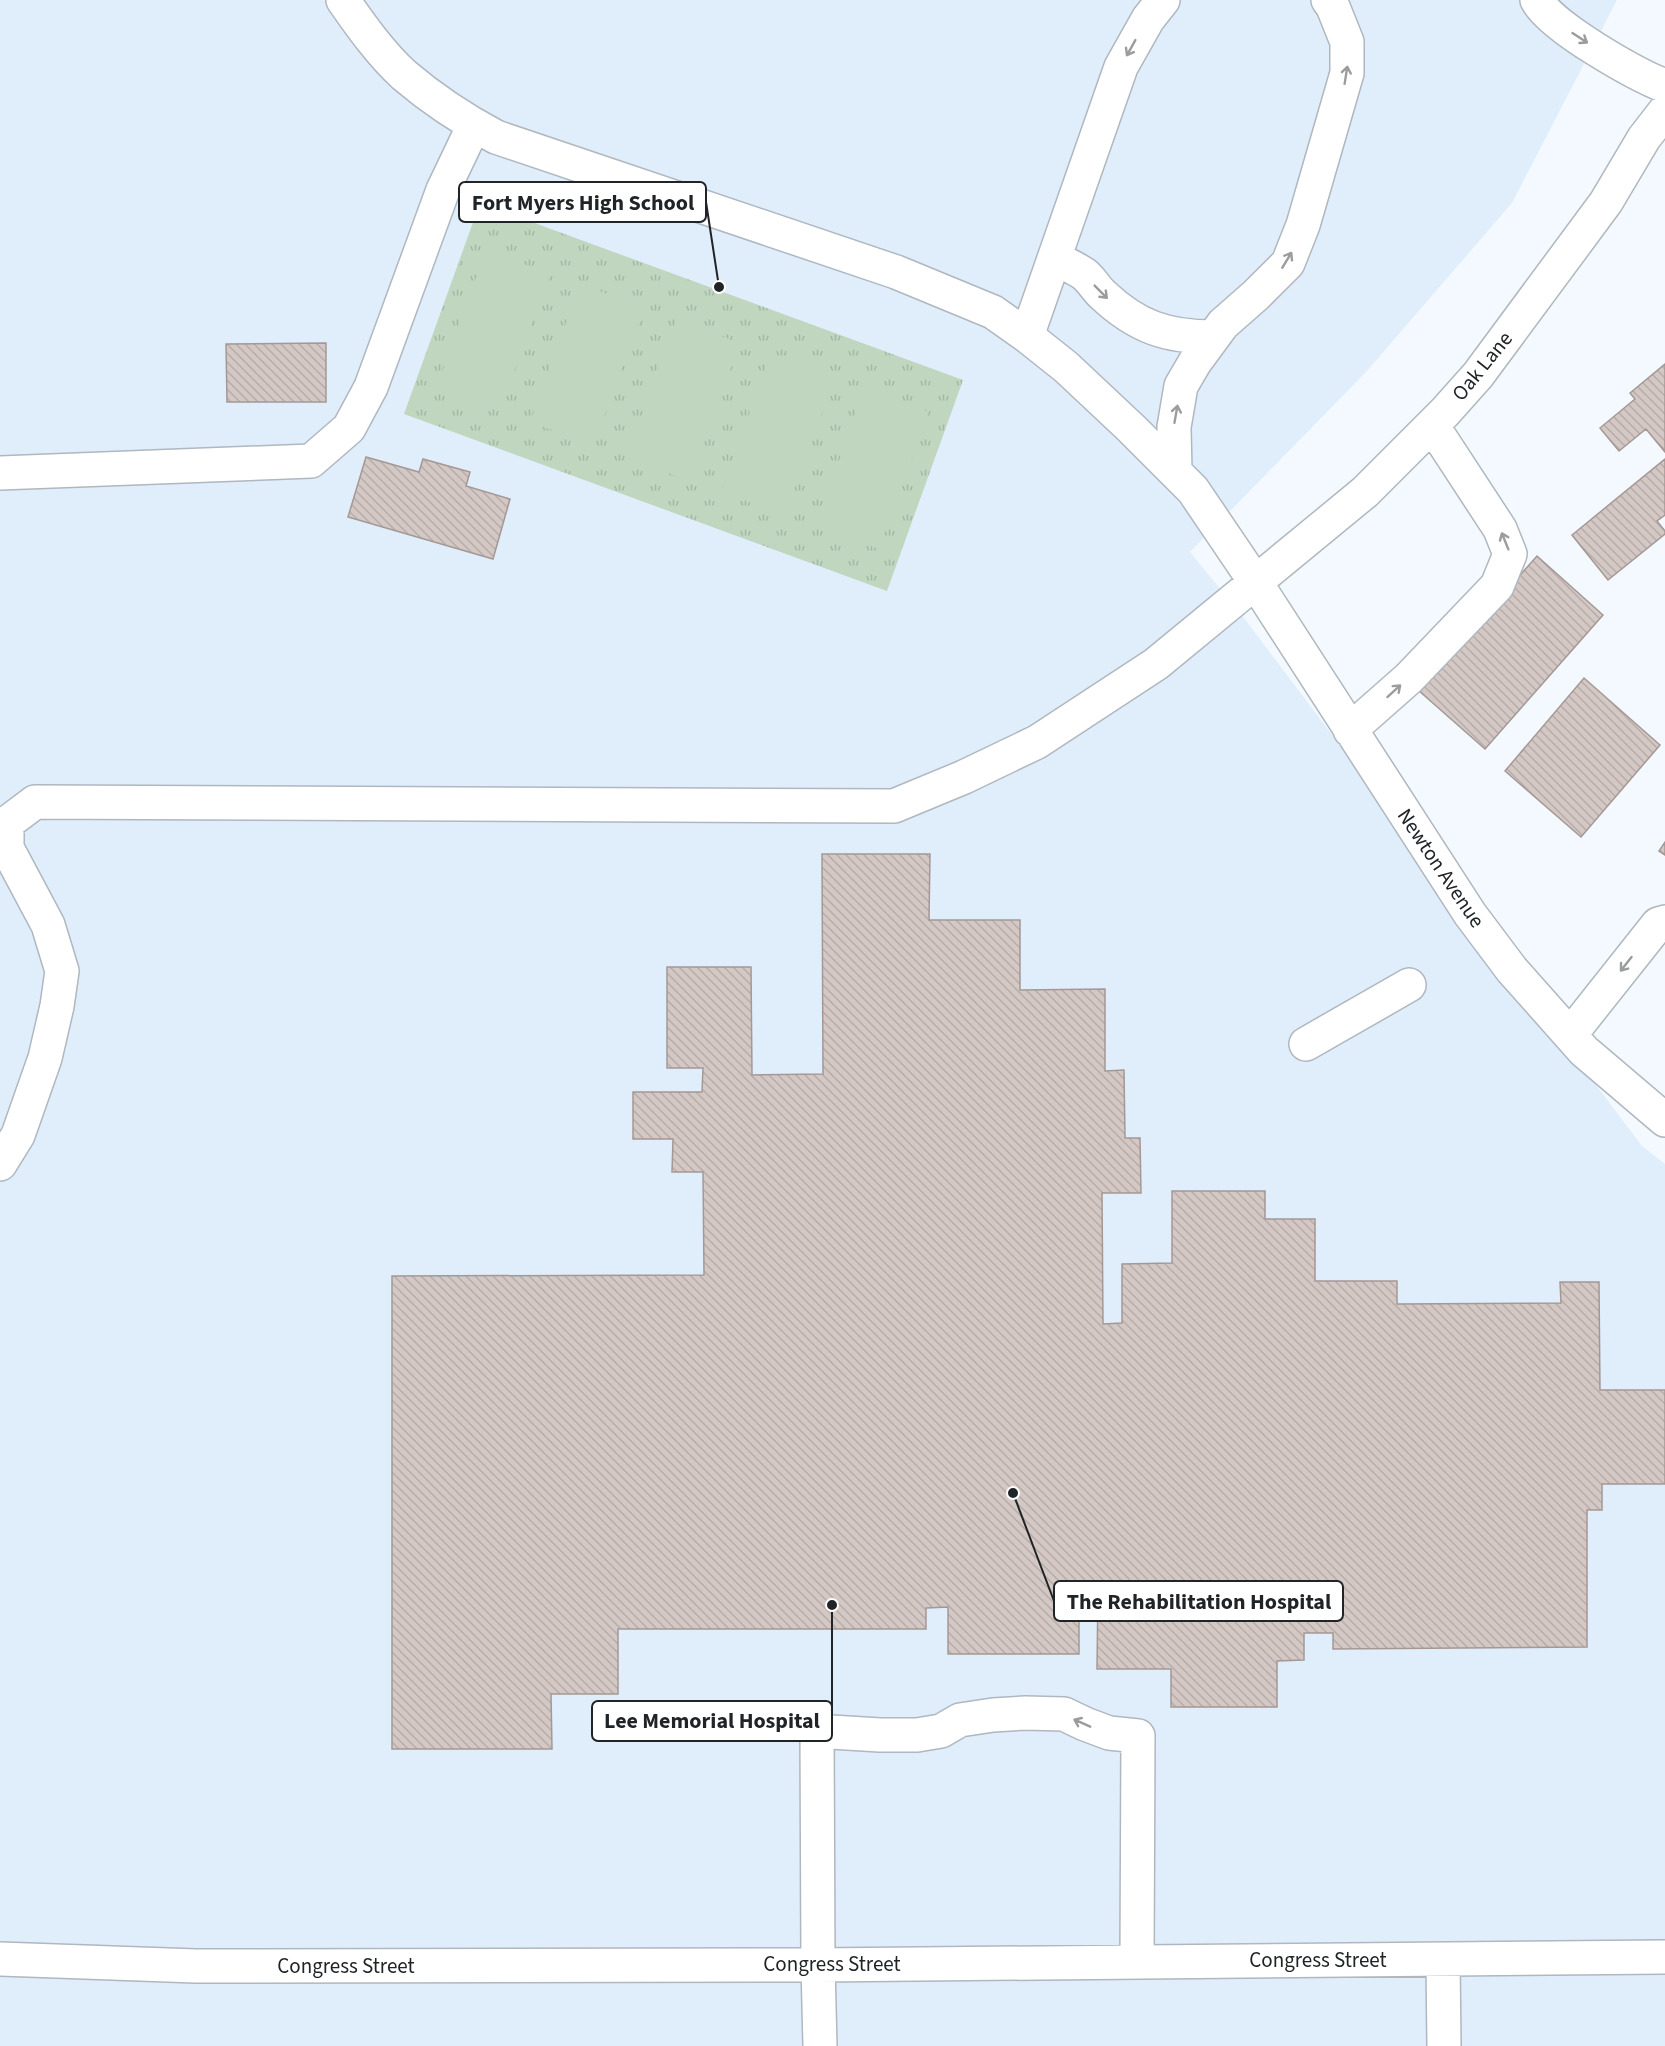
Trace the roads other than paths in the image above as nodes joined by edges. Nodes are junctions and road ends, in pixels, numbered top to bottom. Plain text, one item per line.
1 (343, 0) edge
2 (1163, 0) edge
3 (1328, 0) edge
4 (1537, 0) edge
5 (1665, 86) edge
6 (1665, 111) edge
7 (474, 125) junction
8 (1055, 258) junction
9 (1027, 336) junction
10 (1213, 337) junction
11 (1432, 425) junction
12 (1175, 472) junction
13 (0, 473) edge
14 (1256, 584) junction
15 (1350, 730) junction
16 (1665, 922) edge
17 (1409, 985) dead end
18 (1570, 1035) junction
19 (1306, 1044) dead end
20 (1664, 1116) edge
21 (0, 1164) edge
22 (1665, 1957) edge
23 (0, 1959) edge
24 (1443, 1960) junction
25 (1137, 1962) junction
26 (818, 1965) junction
27 (820, 2046) edge
28 (1444, 2046) edge

1 - 7 street, Newton Avenue
2 -> 8 street
10 -> 3 street
4 -> 5 street
6 - 11 street, Oak Lane
7 - 9 street, Newton Avenue
7 - 13 street
8 - 9 street
8 -> 10 street
9 - 12 street, Newton Avenue
12 -> 10 street
11 - 14 street, Oak Lane
15 -> 11 street
12 - 14 street, Newton Avenue
14 - 15 street, Newton Avenue
14 - 21 street, Oak Lane
15 - 18 street, Newton Avenue
16 -> 18 street
17 - 19 street
18 - 20 street, Newton Avenue
22 - 24 street, Congress Street
23 - 26 street, Congress Street
24 - 25 street, Congress Street
24 - 28 street
25 - 26 street, Congress Street
25 -> 26 street
26 - 27 street

